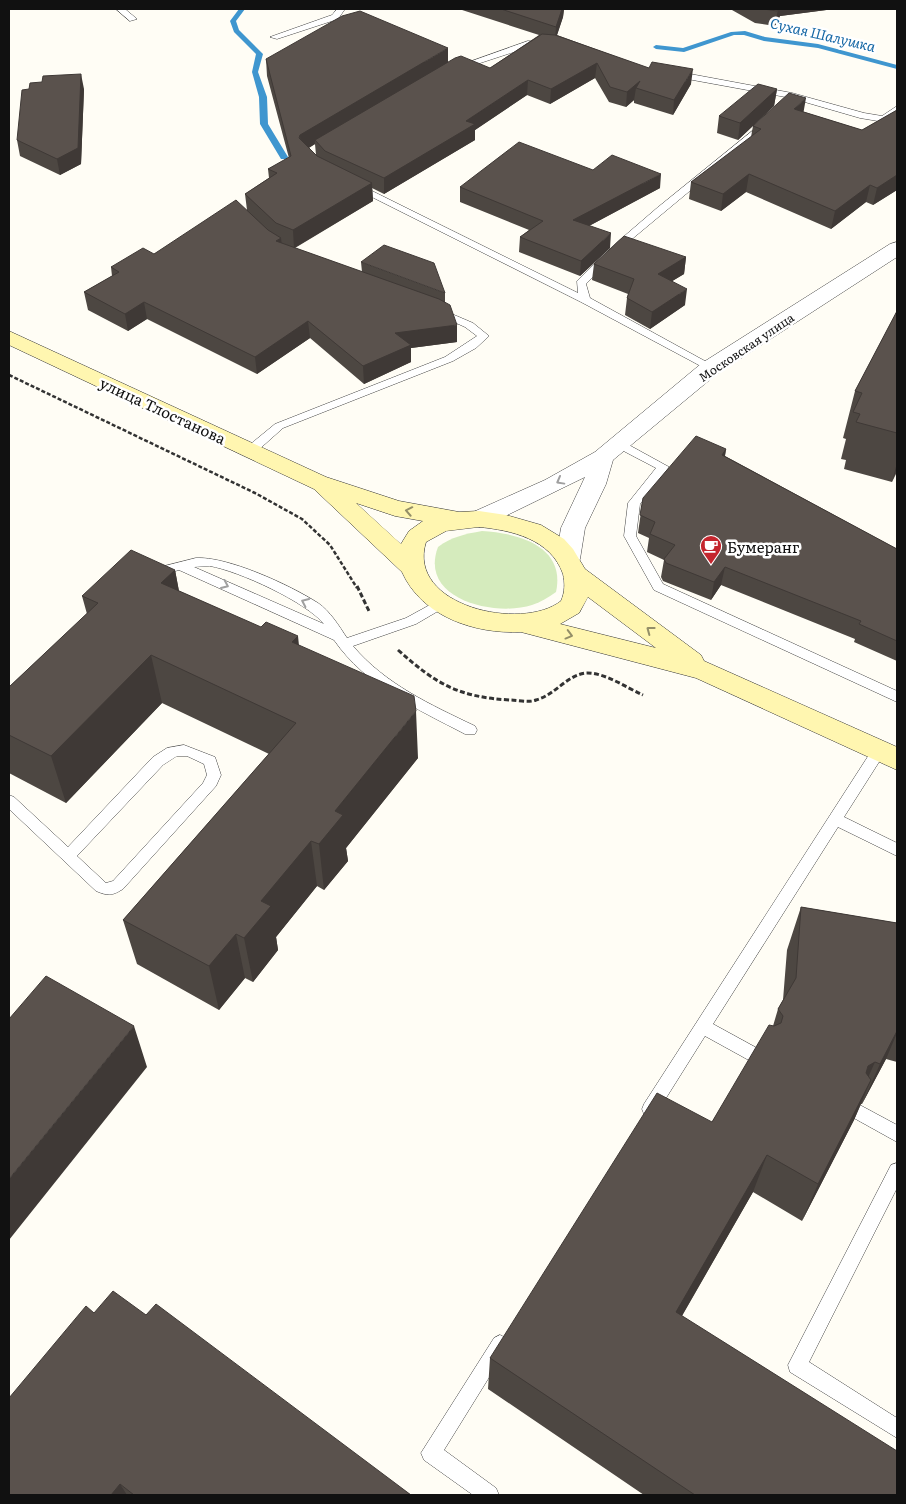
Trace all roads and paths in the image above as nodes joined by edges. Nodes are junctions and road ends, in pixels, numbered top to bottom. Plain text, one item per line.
1 (120, 9) edge
2 (341, 9) edge
3 (133, 18) dead end
4 (274, 37) dead end
5 (550, 45) edge
6 (452, 70) edge
7 (665, 73) edge
8 (897, 109) edge
9 (773, 116) edge
10 (346, 182) edge
11 (897, 248) edge
12 (585, 300) junction
13 (426, 306) edge
14 (9, 337) edge
15 (710, 368) junction
16 (9, 375) edge
17 (250, 450) junction
18 (610, 450) junction
19 (318, 482) junction
20 (468, 519) junction
21 (180, 566) junction
22 (572, 567) junction
23 (413, 568) junction
24 (144, 576) edge
25 (441, 604) junction
26 (522, 623) junction
27 (383, 632) junction
28 (341, 640) junction
29 (703, 670) junction
30 (643, 695) dead end
31 (897, 697) edge
32 (470, 730) dead end
33 (888, 755) edge
34 (9, 801) edge
35 (834, 819) junction
36 (897, 850) edge
37 (68, 856) junction
38 (702, 1027) junction
39 (760, 1058) edge
40 (858, 1112) edge
41 (644, 1119) edge
42 (897, 1134) edge
43 (897, 1172) edge
44 (511, 1328) edge
45 (897, 1429) edge
46 (490, 1495) edge

1 - 3 lane
2 - 4 lane
5 - 6 lane
7 - 8 lane
9 - 12 lane
10 - 12 lane
11 - 15 street, Московская улица
12 - 15 lane
13 - 17 lane
14 - 17 main road, улица Тлостанова
15 - 18 street, Московская улица
16 - 27 path
17 - 19 main road, улица Тлостанова
18 -> 20 street, Московская улица
18 - 22 street
18 - 31 lane
20 -> 19 main road
19 - 23 main road
20 - 22 main road
20 - 23 main road
21 - 24 lane
21 -> 28 lane
28 -> 21 lane
22 - 26 main road
29 -> 22 main road
23 - 25 main road
25 - 26 main road
25 - 27 lane
26 -> 29 main road
27 - 28 lane
27 - 30 path
28 - 32 lane
29 - 33 main road
33 - 35 lane
34 - 37 lane
35 - 36 lane
35 - 38 lane
37 - 37 lane
38 - 39 lane
38 - 41 lane
40 - 42 lane
43 - 45 lane
44 - 46 lane

